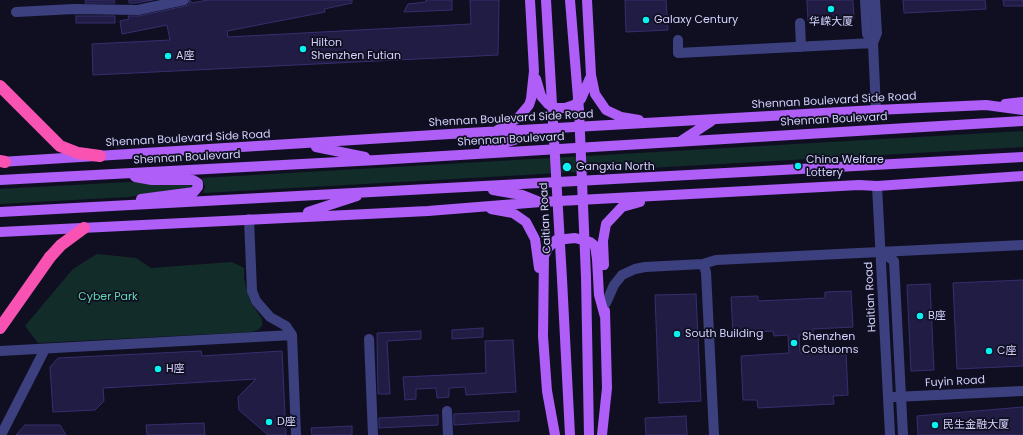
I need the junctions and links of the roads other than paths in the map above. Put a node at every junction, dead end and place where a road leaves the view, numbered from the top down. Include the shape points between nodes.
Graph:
1 (184, 0) edge
2 (530, 0) edge
3 (546, 0) edge
4 (570, 0) edge
5 (587, 0) edge
6 (865, 0) edge
7 (875, 0) edge
8 (74, 5) edge
9 (16, 12) dead end
10 (800, 23) dead end
11 (678, 40) dead end
12 (873, 43) junction
13 (802, 47) junction
14 (534, 71) junction
15 (591, 75) junction
16 (1, 87) edge
17 (1023, 102) edge
18 (986, 105) junction
19 (876, 110) junction
20 (1023, 110) edge
21 (712, 120) junction
22 (1023, 121) edge
23 (659, 123) junction
24 (547, 130) junction
25 (494, 132) junction
26 (679, 142) junction
27 (289, 145) junction
28 (464, 154) junction
29 (100, 156) junction
30 (1023, 156) edge
31 (376, 160) junction
32 (2, 162) edge
33 (118, 174) junction
34 (1023, 176) edge
35 (0, 180) edge
36 (477, 186) junction
37 (877, 186) junction
38 (369, 192) junction
39 (658, 197) junction
40 (541, 202) junction
41 (120, 205) junction
42 (467, 207) junction
43 (0, 212) edge
44 (297, 216) junction
45 (248, 219) junction
46 (84, 228) junction
47 (0, 232) edge
48 (1023, 245) edge
49 (881, 252) junction
50 (703, 264) junction
51 (544, 303) junction
52 (606, 303) junction
53 (605, 318) junction
54 (0, 328) edge
55 (292, 335) junction
56 (370, 339) dead end
57 (45, 349) junction
58 (0, 351) edge
59 (1023, 391) edge
60 (888, 397) junction
61 (901, 397) junction
62 (447, 411) dead end
63 (1, 435) edge
64 (296, 435) edge
65 (373, 435) edge
66 (448, 435) edge
67 (555, 435) edge
68 (570, 435) edge
69 (589, 435) edge
70 (602, 435) edge
71 (714, 435) edge
72 (890, 435) edge
73 (902, 435) edge

1 - 8 street via 138,10
2 - 14 main road
3 - 68 main road, Caitian Road, bridge
4 - 69 main road, bridge via 580,124
5 - 15 main road
6 - 12 street via 867,34
7 - 12 street via 877,33
8 - 9 street
10 - 13 street
11 - 13 street via 678,53
12 - 13 street
12 - 19 street
14 - 15 main road via 541,96 556,108 574,105 581,99
14 - 25 main road via 529,105 518,118
15 - 23 main road via 595,94 606,110 621,117
16 - 29 highway via 60,146 78,153
17 - 18 main road
18 - 19 main road, Shennan Boulevard Side Road
18 - 20 main road, Shennan Boulevard Side Road
19 - 21 main road, Shennan Boulevard Side Road
21 - 23 main road, Shennan Boulevard Side Road
21 - 26 main road
22 - 26 main road, Shennan Boulevard
23 - 24 main road, Shennan Boulevard Side Road
24 - 25 main road, Shennan Boulevard Side Road
24 - 28 main road
25 - 27 main road, Shennan Boulevard Side Road
26 - 28 main road, Shennan Boulevard
27 - 29 main road, Shennan Boulevard Side Road
27 - 31 main road via 337,150
28 - 31 main road, Shennan Boulevard
29 - 32 main road, Shennan Boulevard Side Road
30 - 36 main road
31 - 33 main road, Shennan Boulevard
33 - 35 main road, Shennan Boulevard
33 - 41 main road via 152,180 193,180 198,183 194,192 152,197
34 - 37 main road
36 - 38 main road
36 - 40 main road via 522,195
37 - 39 main road
37 - 49 street
38 - 41 main road
38 - 44 main road
39 - 40 main road
39 - 52 main road via 622,207 606,224 603,241
40 - 42 main road
41 - 43 main road
42 - 44 main road
42 - 51 main road via 513,213 526,222 535,239
44 - 45 main road
45 - 46 main road
45 - 55 street via 252,291 256,301 270,317 286,326
46 - 47 main road
46 - 54 highway, bridge via 50,257
48 - 49 street
49 - 50 street via 716,260
49 - 60 street, Haitian Road
49 - 61 street, Haitian Road via 894,261
50 - 52 street via 660,265 627,272 614,285
50 - 71 street via 706,272
51 - 53 main road via 544,256 548,248 556,240 583,239 595,246 599,295
51 - 67 main road via 544,358
52 - 53 main road
53 - 70 main road via 608,358
55 - 57 street
55 - 64 street
56 - 65 street
57 - 58 street
57 - 63 street
59 - 61 street, Fuyin Road
60 - 61 street, Fuyin Road
60 - 72 street, Haitian Road
61 - 73 street, Haitian Road
62 - 66 street

